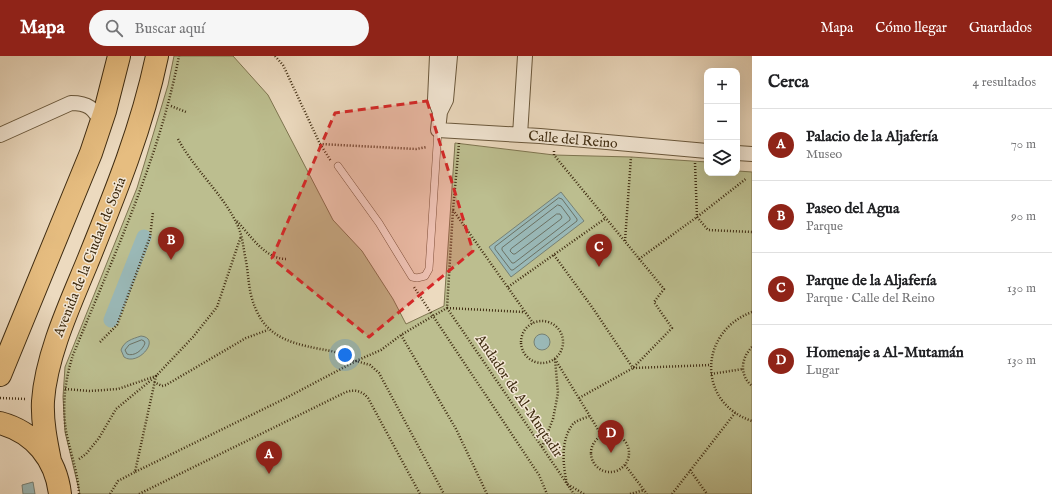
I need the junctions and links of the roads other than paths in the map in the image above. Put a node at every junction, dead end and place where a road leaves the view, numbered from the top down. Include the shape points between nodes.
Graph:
1 (120, 56) edge
2 (157, 56) edge
3 (437, 56) edge
4 (450, 56) edge
5 (525, 56) edge
6 (440, 112) junction
7 (101, 123) junction
8 (438, 130) junction
9 (0, 135) edge
10 (520, 135) junction
11 (704, 151) edge
12 (740, 153) edge
13 (752, 154) edge
14 (338, 166) dead end
15 (0, 375) edge
16 (0, 423) edge
17 (50, 461) junction
18 (60, 494) edge

1 - 7 main road
2 - 17 main road, Avenida de la Ciudad de Soria via 145,108 126,168 50,360 43,406
3 - 6 street via 435,100
4 - 6 street via 446,100
5 - 10 street
6 - 8 street
7 - 9 street via 91,108 70,103
7 - 15 main road
8 - 10 street, Calle del Reino
8 - 14 lane via 428,269 425,276 412,277 379,223
10 - 11 street, Calle del Reino
12 - 13 street
16 - 17 main road via 27,435 45,452
17 - 18 main road

